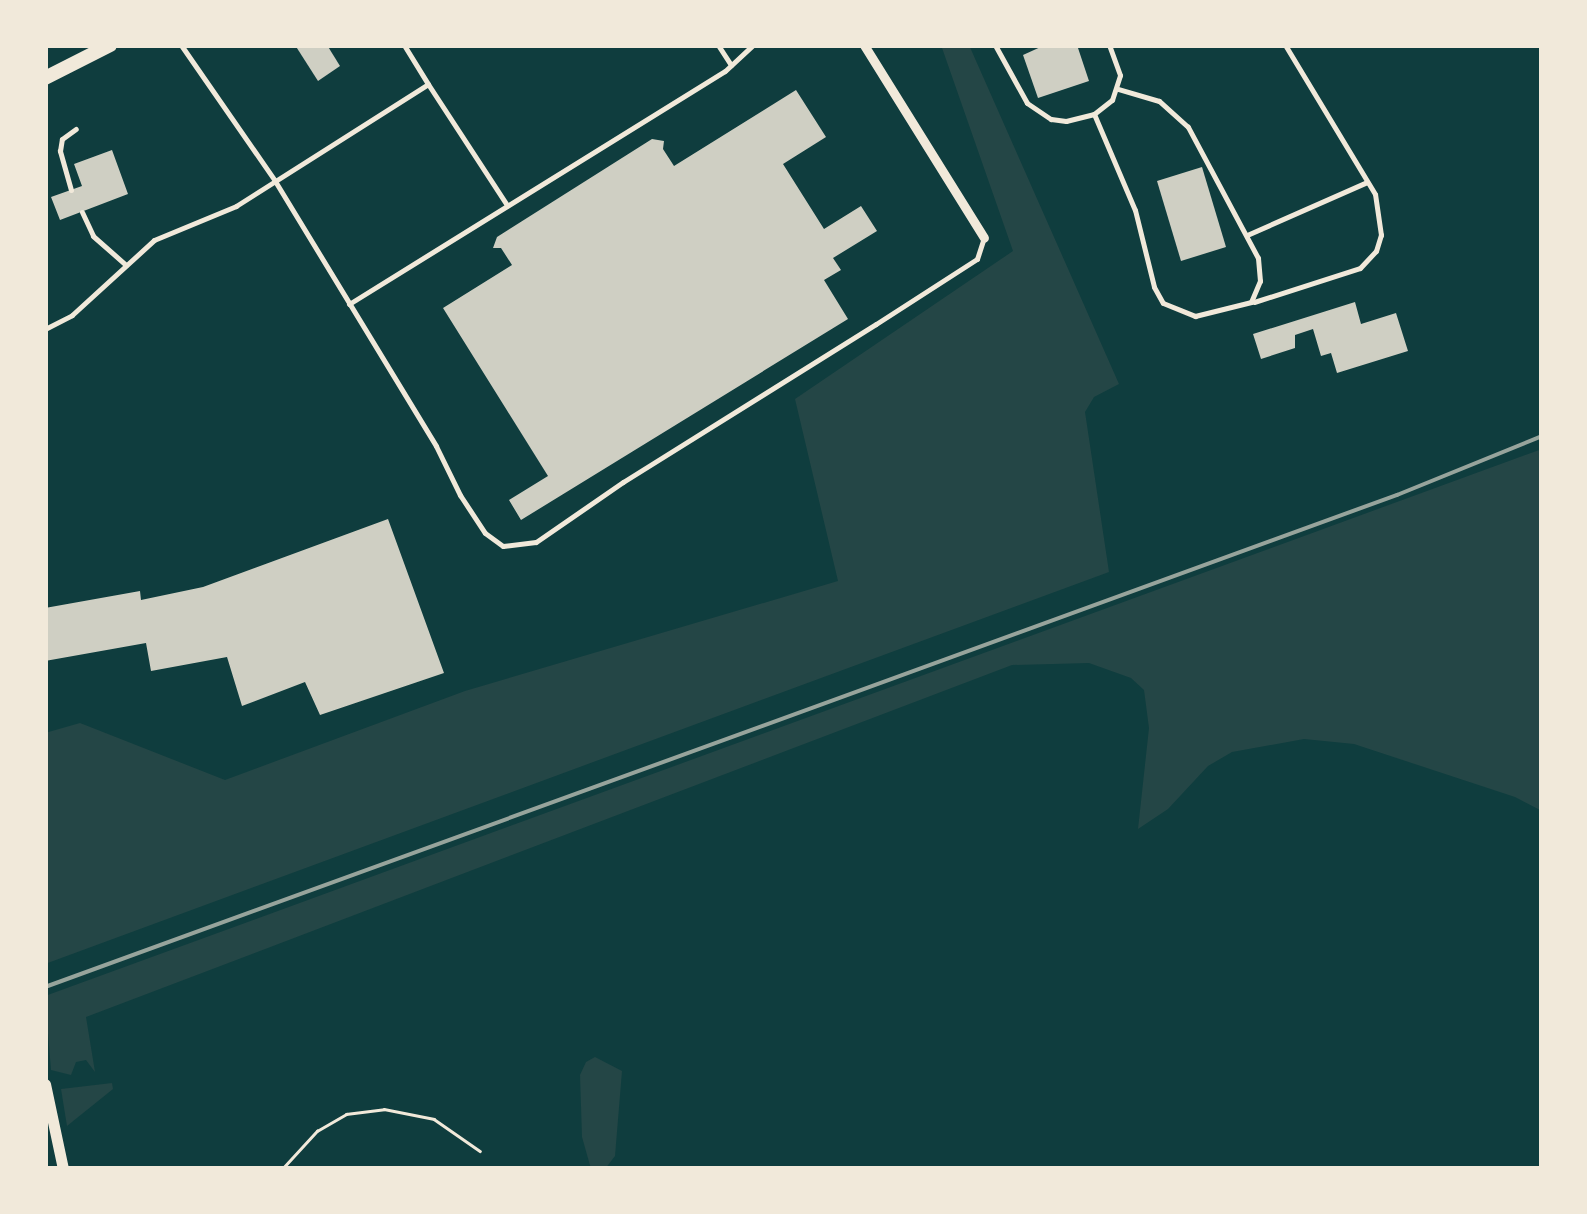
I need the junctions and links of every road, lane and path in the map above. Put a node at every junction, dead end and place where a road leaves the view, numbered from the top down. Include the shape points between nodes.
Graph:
1 (110, 45) edge
2 (180, 45) edge
3 (404, 45) edge
4 (718, 45) edge
5 (753, 45) edge
6 (864, 45) edge
7 (995, 45) edge
8 (1109, 45) edge
9 (1285, 45) edge
10 (732, 65) junction
11 (45, 78) edge
12 (428, 84) junction
13 (1118, 89) junction
14 (1094, 114) junction
15 (76, 129) dead end
16 (276, 181) junction
17 (1367, 182) junction
18 (71, 190) dead end
19 (507, 205) junction
20 (82, 212) dead end
21 (1247, 236) junction
22 (984, 238) joint
23 (126, 265) junction
24 (1251, 302) junction
25 (349, 304) junction
26 (45, 329) edge
27 (45, 1084) edge
28 (480, 1150) dead end
29 (63, 1169) edge
30 (282, 1169) edge

1 - 11 main road
2 - 16 lane
3 - 12 lane
4 - 10 lane
5 - 10 lane
6 - 22 street
7 - 14 lane via 1018,91 1039,113 1066,120
8 - 13 lane via 1118,63
9 - 17 lane
10 - 19 lane
12 - 16 lane
12 - 19 lane
13 - 14 lane
13 - 21 lane via 1159,101 1183,120
14 - 24 lane via 1135,210 1163,303 1195,316
15 - 18 lane via 62,138 60,151
16 - 23 lane via 236,206 170,230
16 - 25 lane
17 - 21 lane
17 - 24 lane via 1382,220 1369,260
19 - 25 lane
20 - 23 lane via 94,236
21 - 24 lane via 1260,270
22 - 25 lane via 977,259 536,542 515,548 485,534
23 - 26 lane via 72,315
27 - 29 street
28 - 30 path via 434,1118 384,1109 346,1114 317,1130

